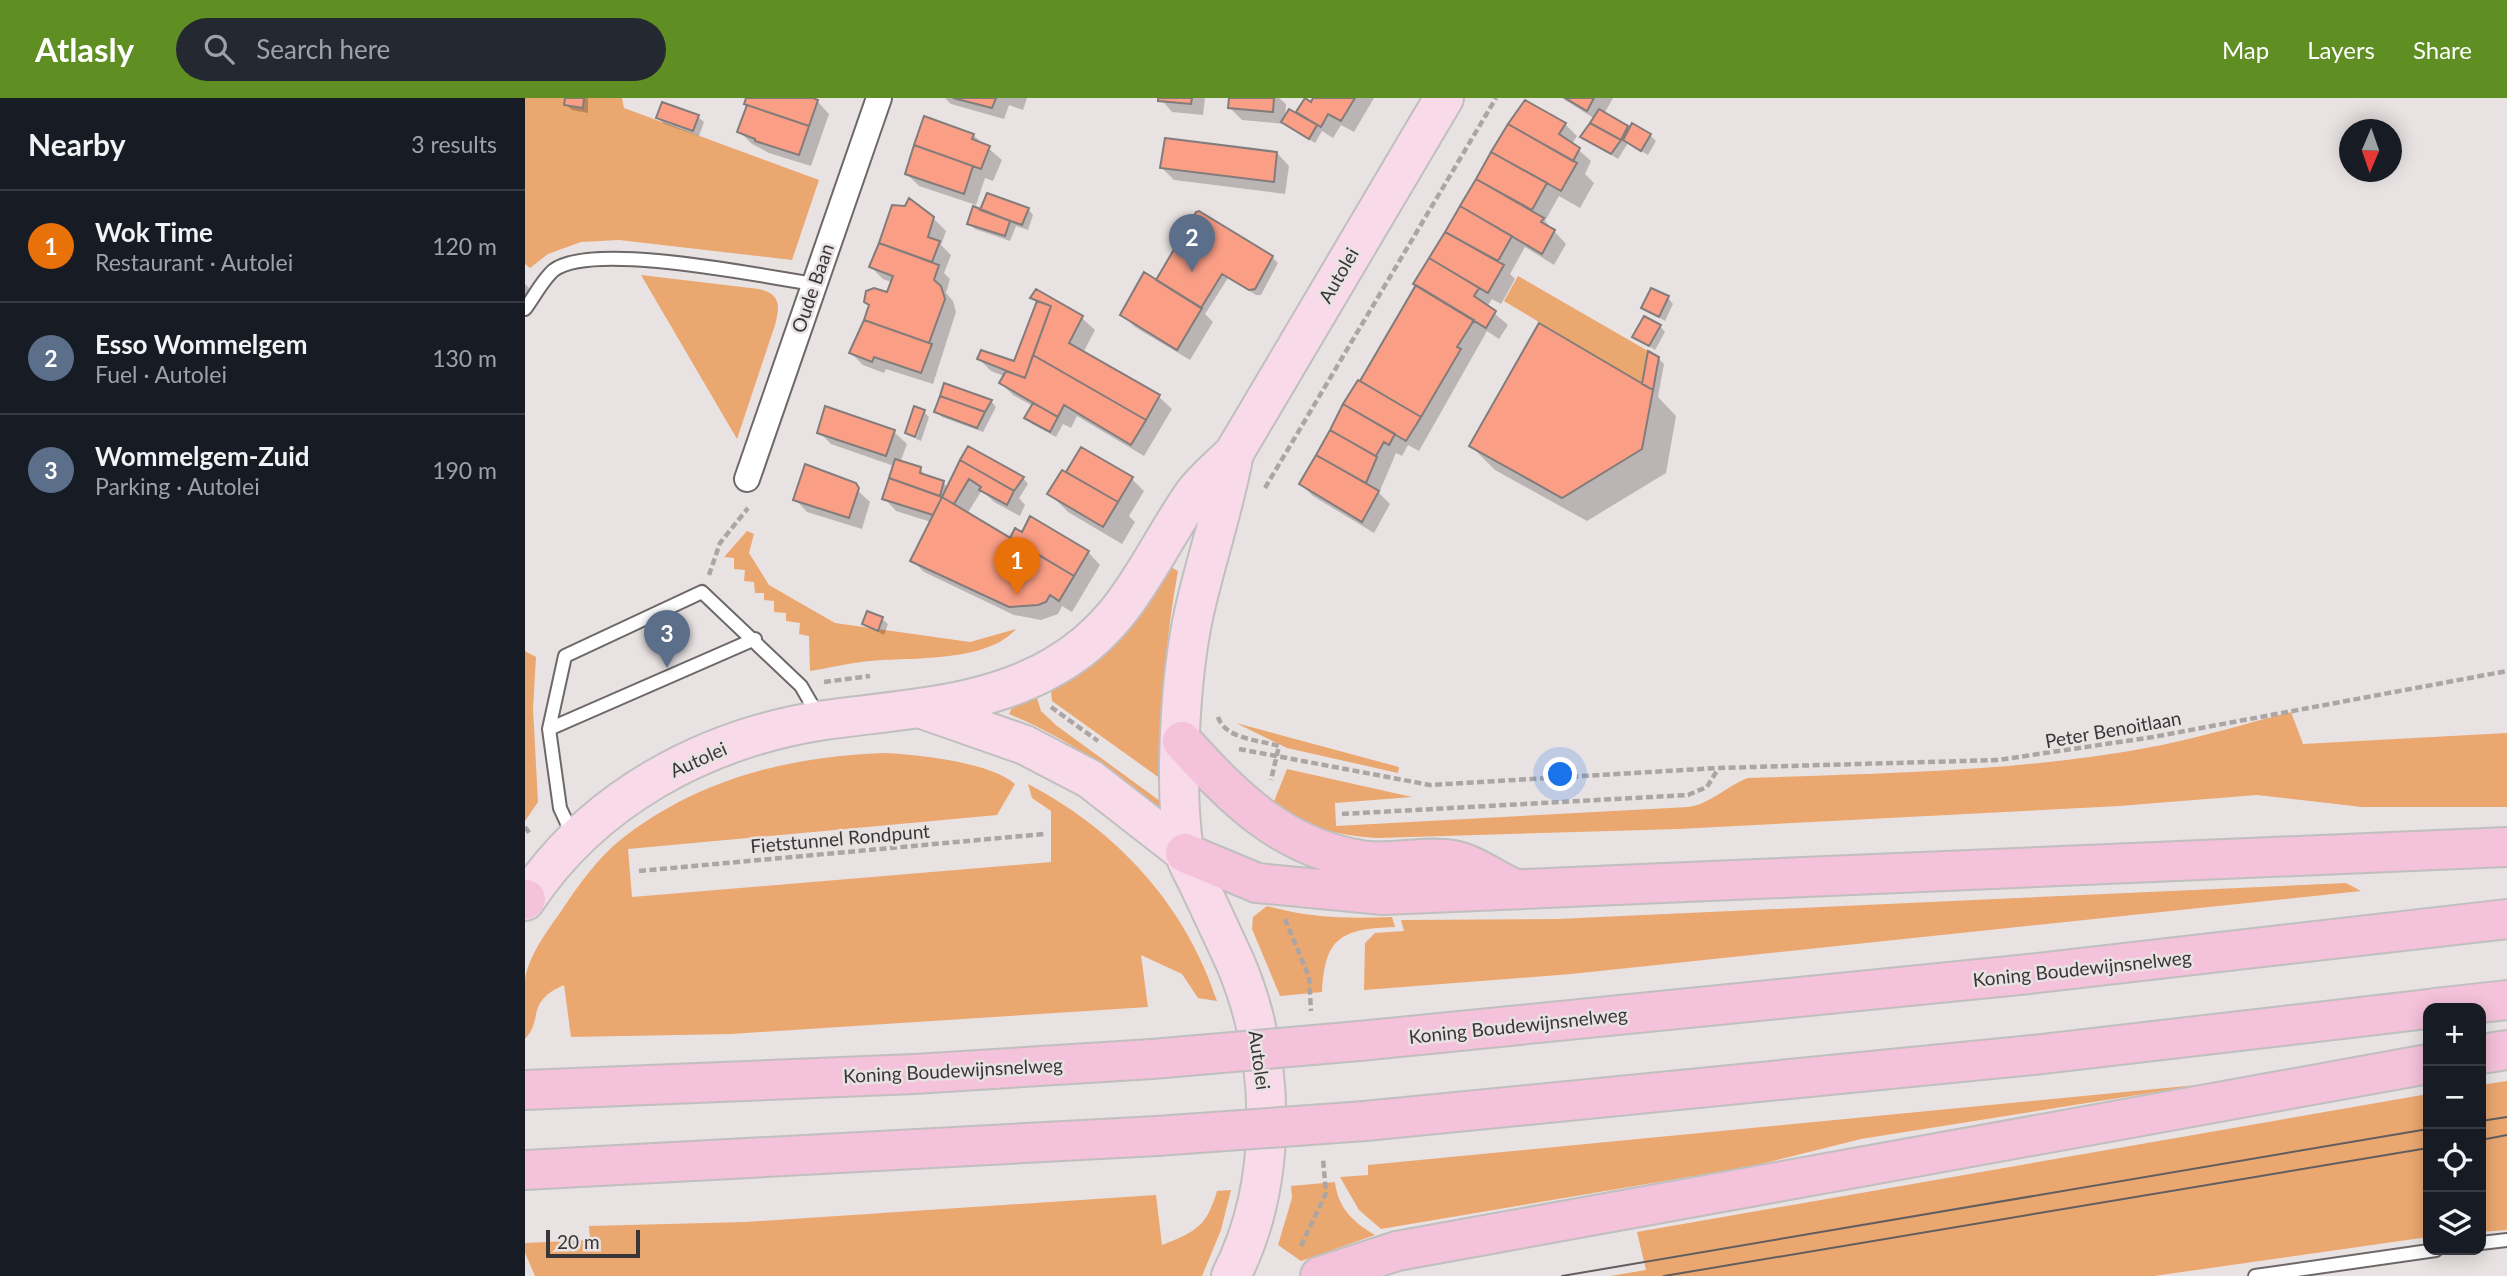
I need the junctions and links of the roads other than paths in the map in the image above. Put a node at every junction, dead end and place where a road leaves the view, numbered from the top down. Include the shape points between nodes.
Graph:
1 (879, 98) edge
2 (1444, 98) edge
3 (813, 284) junction
4 (525, 309) edge
5 (1234, 453) junction
6 (747, 479) road end
7 (755, 639) junction
8 (918, 708) junction
9 (821, 721) junction
10 (549, 729) junction
11 (1182, 741) junction
12 (574, 839) junction
13 (2507, 847) edge
14 (1185, 853) junction
15 (1516, 890) junction
16 (525, 900) edge
17 (2507, 919) edge
18 (2507, 1000) edge
19 (2480, 1003) edge
20 (2423, 1010) edge
21 (2507, 1050) edge
22 (2486, 1053) edge
23 (2423, 1064) edge
24 (525, 1090) edge
25 (525, 1170) edge
26 (2507, 1240) edge
27 (2486, 1242) edge
28 (2423, 1252) edge
29 (1231, 1276) edge
30 (1320, 1276) edge
31 (2255, 1276) edge

1 - 3 street, Oude Baan
2 - 5 main road, Autolei
3 - 4 lane via 597,257 572,261 553,271
3 - 6 street, Oude Baan
5 - 8 main road, Autolei via 1194,493 1116,618 1057,665 1034,677 979,697
5 - 11 main road, Autolei via 1194,612 1184,669
7 - 9 lane via 801,686
7 - 10 lane
7 - 10 lane via 702,592 565,656
8 - 9 main road, Autolei
8 - 14 main road, Autolei via 1025,745 1090,779
9 - 12 main road, Autolei via 715,749 603,812
10 - 12 lane via 560,808
11 - 14 main road, Autolei
11 - 15 highway via 1252,812 1313,847 1363,860 1454,860
12 - 16 main road, Autolei
13 - 15 highway
14 - 15 highway via 1257,883 1294,889 1383,895
14 - 29 main road, Autolei via 1236,964 1262,1059 1267,1107 1264,1154 1249,1234
17 - 24 highway, Koning Boudewijnsnelweg, bridge via 2029,974 1152,1059
18 - 19 highway
20 - 25 highway, bridge via 2033,1055 1365,1121
21 - 22 highway
23 - 30 highway via 1411,1248
26 - 27 lane
28 - 31 lane

